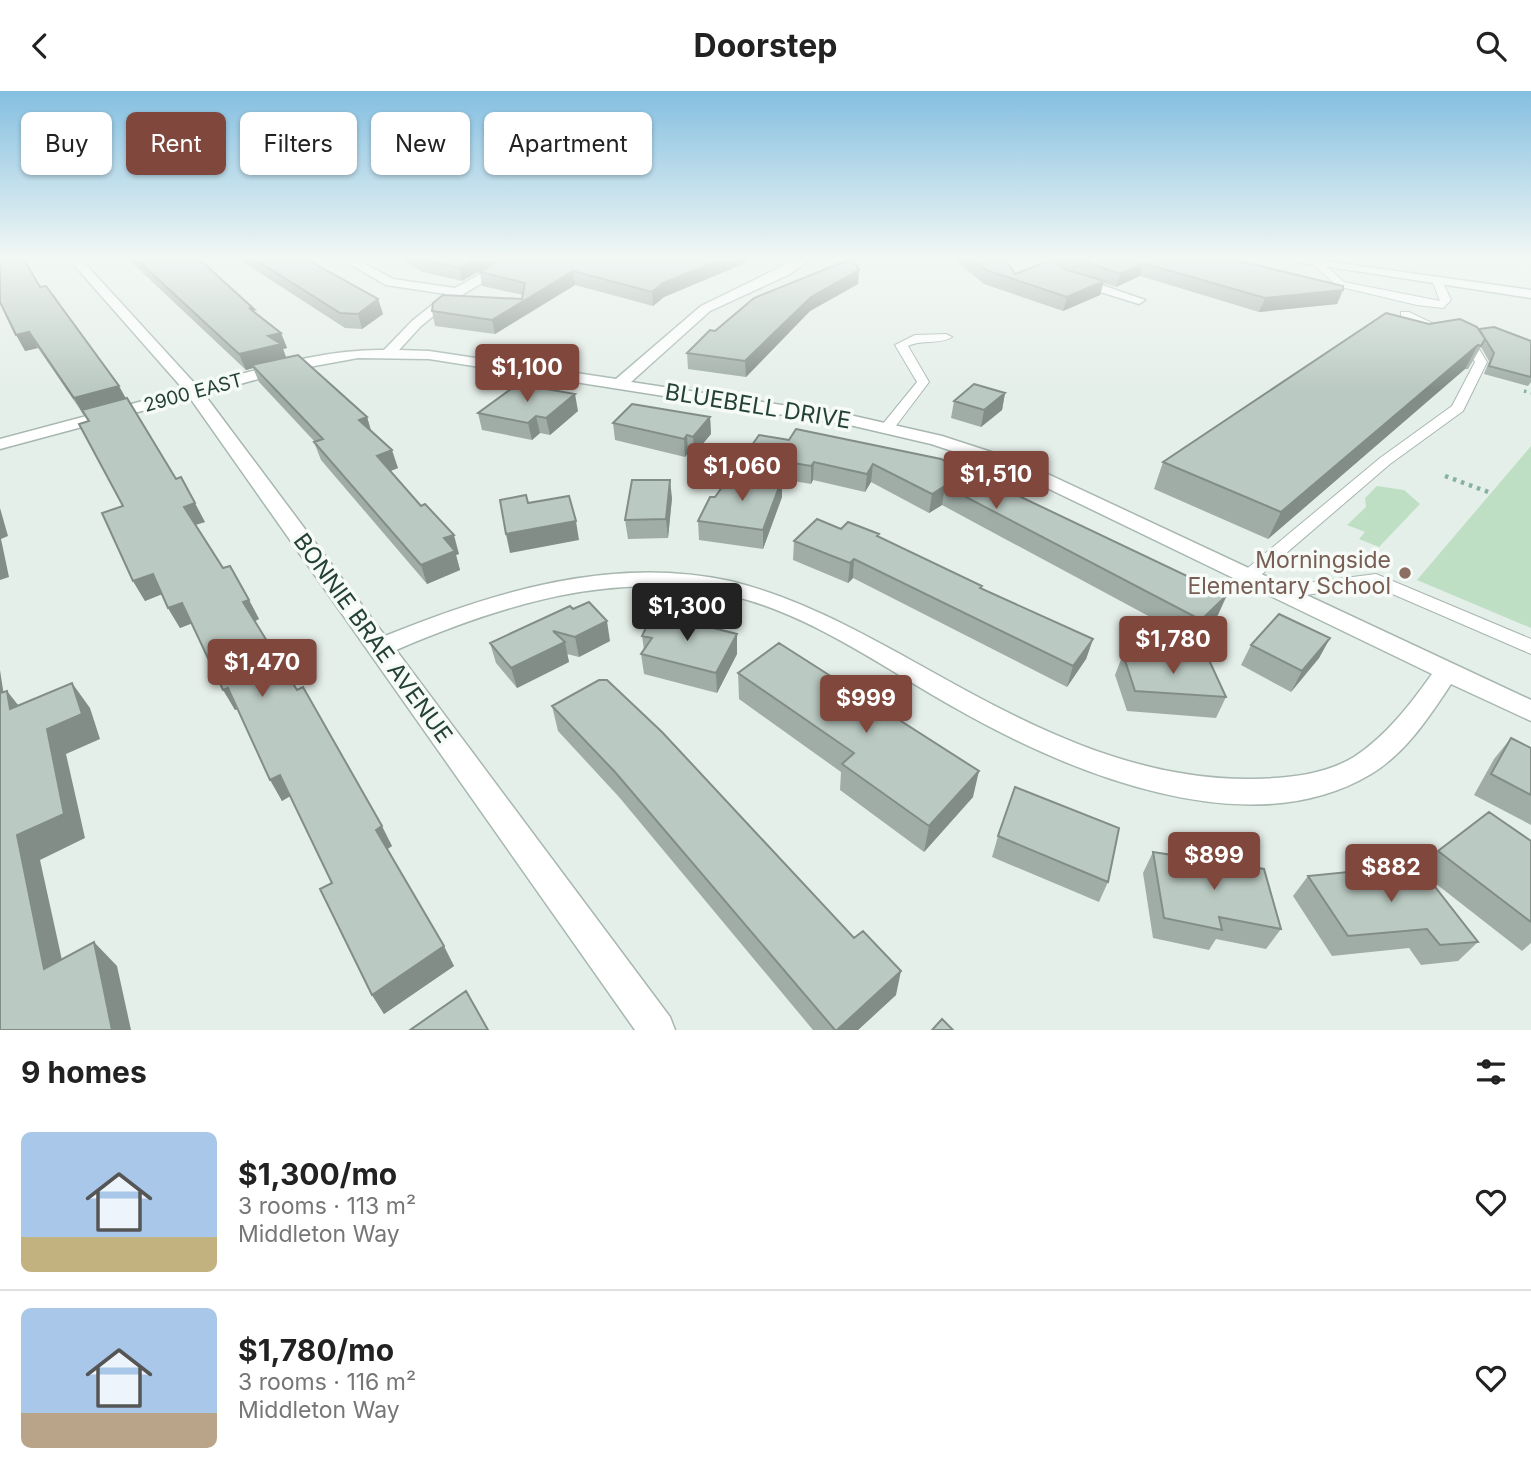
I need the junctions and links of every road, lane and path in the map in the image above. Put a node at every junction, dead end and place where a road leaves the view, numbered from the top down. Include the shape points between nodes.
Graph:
1 (114, 302) edge
2 (444, 302) edge
3 (718, 302) edge
4 (1416, 302) edge
5 (1445, 302) edge
6 (1405, 314) dead end
7 (946, 337) dead end
8 (389, 352) junction
9 (620, 384) junction
10 (1524, 391) dead end
11 (195, 392) junction
12 (1531, 393) edge
13 (887, 428) junction
14 (0, 444) edge
15 (1445, 476) dead end
16 (1491, 493) dead end
17 (1249, 576) junction
18 (1282, 592) junction
19 (380, 647) junction
20 (1531, 647) edge
21 (1447, 671) junction
22 (1531, 711) edge
23 (657, 1030) edge

1 - 11 street, BONNIE BRAE AVENUE
2 - 8 street
3 - 9 street
4 - 5 lane
6 - 17 lane via 1472,347 1481,362 1458,408 1385,461
7 - 13 lane via 915,338 901,345 923,382
8 - 9 street, BLUEBELL DRIVE
8 - 11 street, 2900 EAST via 286,367
9 - 13 street, BLUEBELL DRIVE
10 - 12 path
11 - 14 street, 2900 EAST
11 - 19 street, BONNIE BRAE AVENUE
13 - 17 street, BLUEBELL DRIVE via 1016,466
15 - 16 path
17 - 18 street, BLUEBELL DRIVE
18 - 20 lane via 1377,579
18 - 21 street, BLUEBELL DRIVE
19 - 21 street via 477,607 538,590 637,579 703,584 757,597 818,621 1016,730 1091,764 1170,785 1259,792 1294,789 1363,767 1403,735
19 - 23 street, BONNIE BRAE AVENUE
21 - 22 street, BLUEBELL DRIVE

